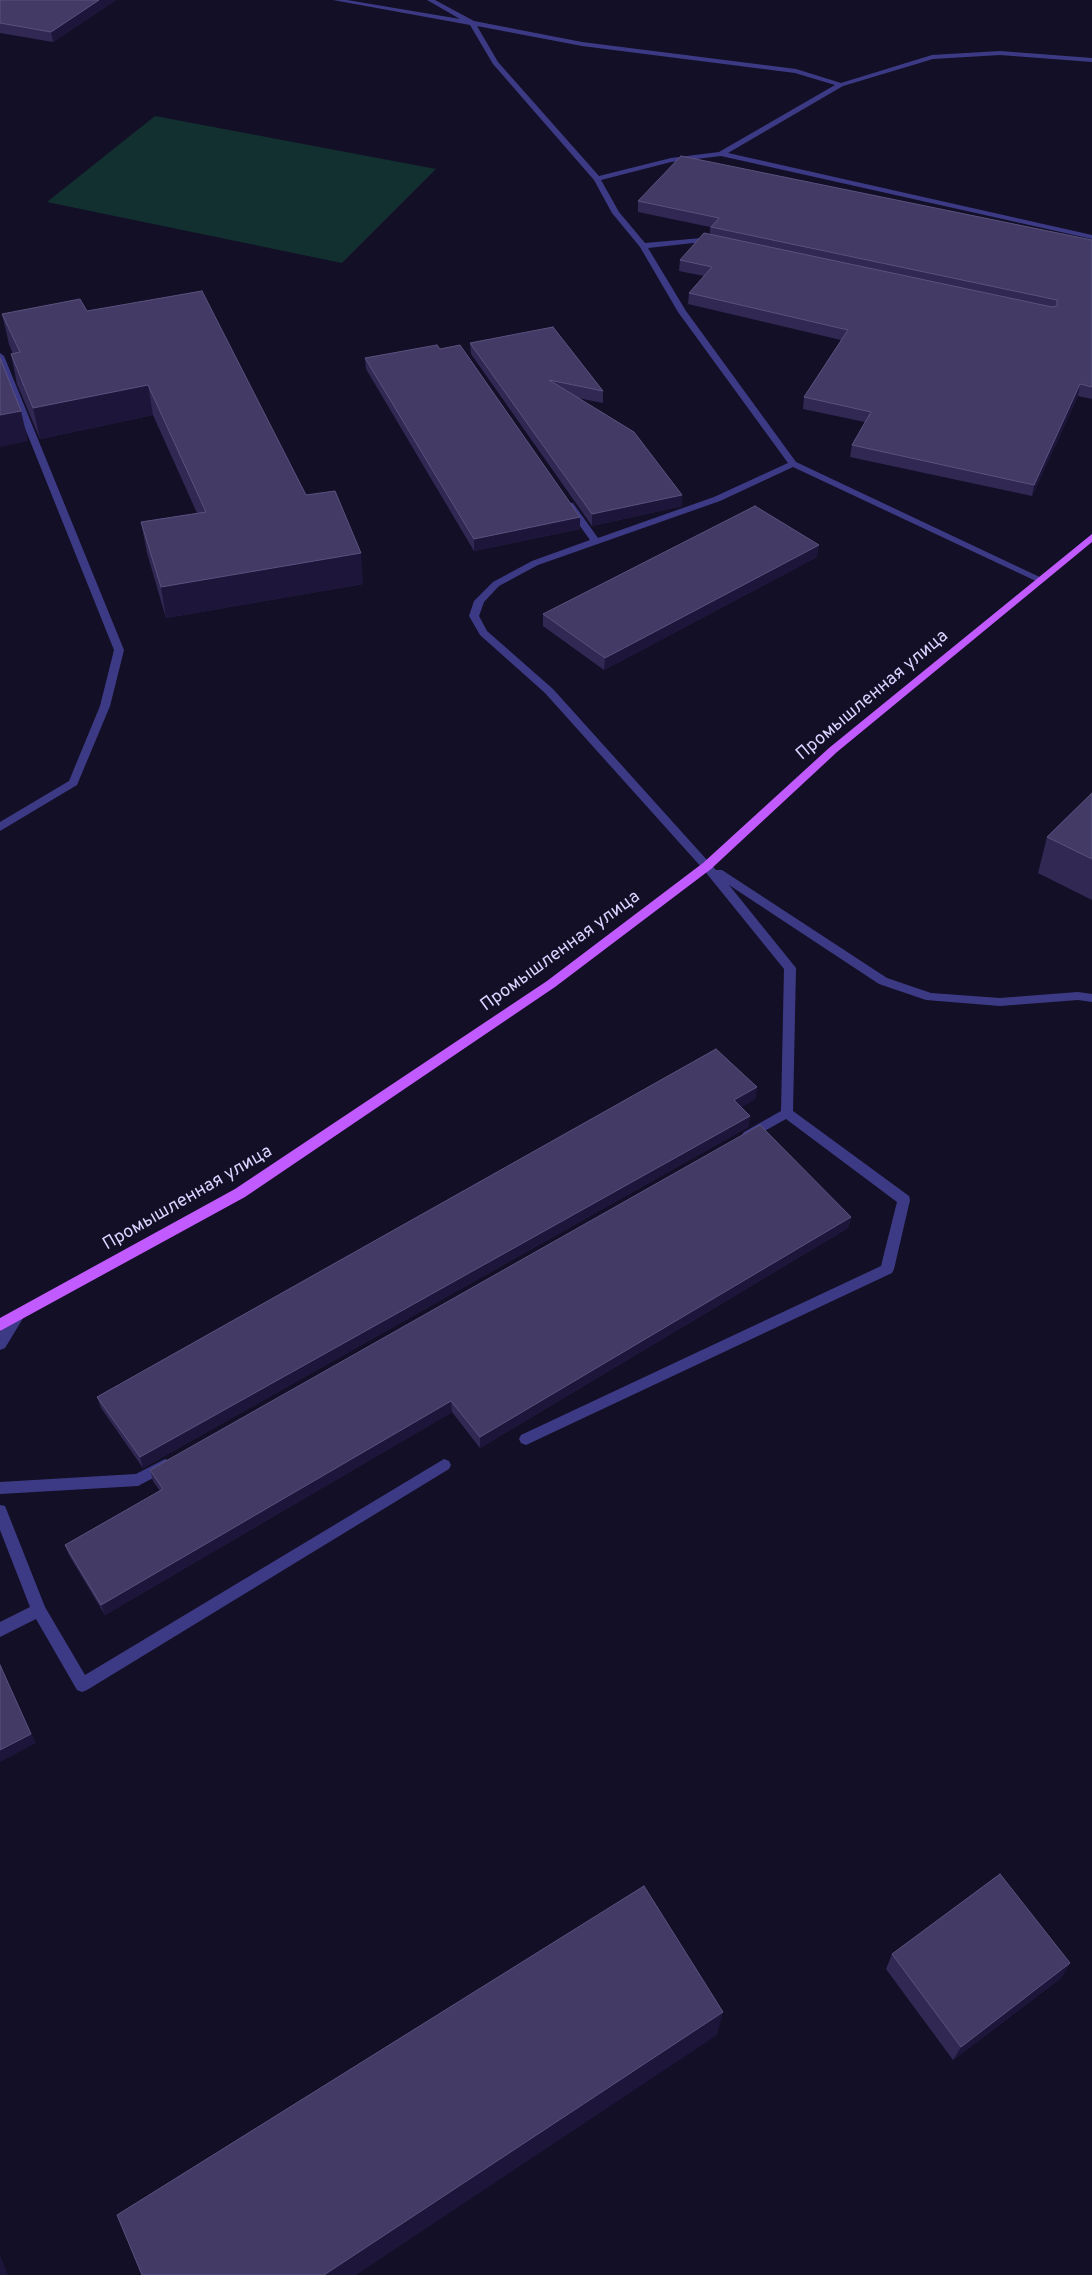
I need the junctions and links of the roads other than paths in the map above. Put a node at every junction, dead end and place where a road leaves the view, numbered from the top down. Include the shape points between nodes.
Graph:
1 (336, 0) edge
2 (430, 0) edge
3 (472, 23) junction
4 (1092, 60) edge
5 (841, 85) junction
6 (720, 154) junction
7 (597, 179) junction
8 (1092, 237) edge
9 (722, 244) edge
10 (643, 246) junction
11 (0, 356) edge
12 (793, 464) junction
13 (562, 494) edge
14 (1092, 537) edge
15 (596, 542) junction
16 (1041, 580) junction
17 (0, 827) edge
18 (707, 866) junction
19 (1092, 998) edge
20 (787, 1113) junction
21 (735, 1142) edge
22 (18, 1315) junction
23 (0, 1325) edge
24 (0, 1344) edge
25 (526, 1439) dead end
26 (172, 1460) edge
27 (444, 1465) dead end
28 (0, 1488) edge
29 (0, 1511) edge
30 (38, 1610) junction
31 (0, 1630) edge

1 - 3 lane
2 - 3 lane
3 - 5 lane via 582,44 796,71
3 - 7 lane via 495,63
4 - 5 lane via 1000,53 932,57
5 - 6 lane
6 - 7 lane via 671,160
6 - 8 lane
7 - 10 lane via 616,213
9 - 10 lane via 702,240
10 - 12 lane via 682,312
11 - 17 lane via 119,650 105,706 73,783
12 - 15 lane via 718,499
12 - 16 lane
13 - 15 lane
14 - 16 main road, Промышленная улица
15 - 18 lane via 535,563 496,584 479,601 474,616 483,633 549,691
16 - 18 main road, Промышленная улица via 833,750
18 - 19 lane via 883,981 930,997 1000,1002 1078,996
18 - 20 lane via 790,968
18 - 22 main road, Промышленная улица via 551,984 240,1193
20 - 21 lane
20 - 25 lane via 904,1200 887,1269
22 - 23 main road, Промышленная улица
22 - 24 lane
26 - 28 lane via 138,1480
27 - 30 lane via 82,1685
29 - 30 lane
30 - 31 lane

